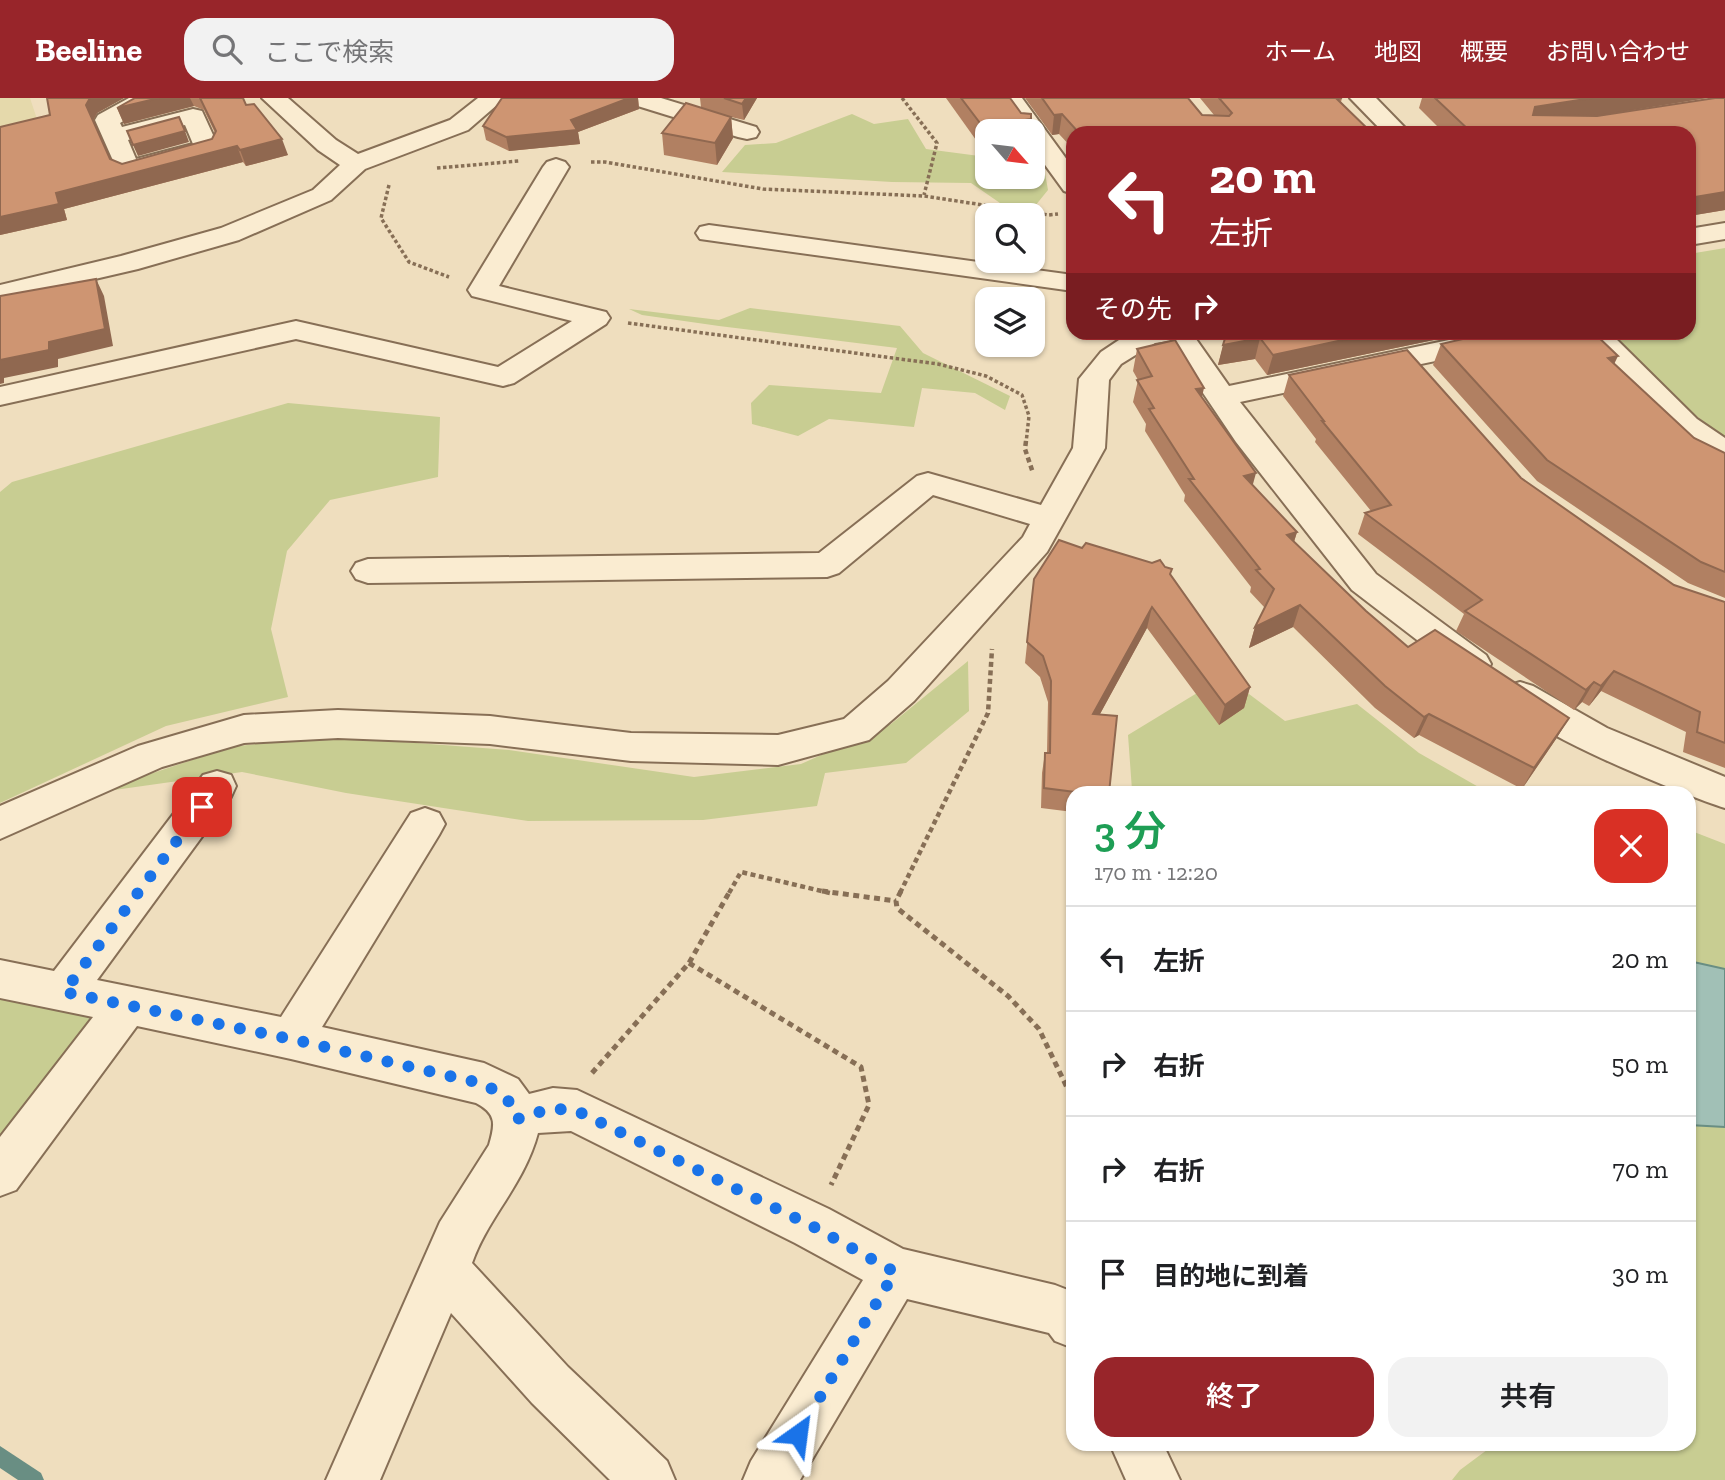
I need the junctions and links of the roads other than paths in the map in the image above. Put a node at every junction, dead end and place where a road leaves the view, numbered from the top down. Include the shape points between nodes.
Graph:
1 (146, 98) edge
2 (274, 98) edge
3 (492, 98) edge
4 (636, 98) edge
5 (1010, 98) edge
6 (1362, 98) edge
7 (1391, 126) edge
8 (747, 132) dead end
9 (115, 136) dead end
10 (356, 164) junction
11 (569, 164) road end
12 (1066, 177) edge
13 (1725, 231) edge
14 (709, 233) dead end
15 (1696, 236) edge
16 (1066, 283) edge
17 (0, 293) edge
18 (1140, 340) edge
19 (1182, 340) edge
20 (1491, 340) edge
21 (1600, 340) edge
22 (1407, 357) junction
23 (1434, 387) edge
24 (0, 396) edge
25 (1222, 397) junction
26 (1725, 452) edge
27 (1049, 519) junction
28 (368, 571) dead end
29 (217, 786) dead end
30 (1725, 793) edge
31 (0, 823) edge
32 (425, 824) dead end
33 (0, 979) edge
34 (64, 992) junction
35 (127, 1006) junction
36 (291, 1039) junction
37 (517, 1119) junction
38 (0, 1174) edge
39 (445, 1270) junction
40 (895, 1272) junction
41 (1066, 1316) edge
42 (1139, 1451) edge
43 (354, 1480) edge
44 (648, 1480) edge
45 (770, 1480) edge
46 (1153, 1480) edge

1 - 9 street via 107,120
2 - 10 street
3 - 10 street via 459,125
4 - 8 street
5 - 12 street
6 - 7 street
10 - 17 street via 322,195 230,234
11 - 24 street via 482,290 596,318 503,377 296,330
13 - 15 street
14 - 16 street
18 - 27 street via 1111,359 1094,379 1089,448
19 - 25 street
20 - 22 street
21 - 26 street via 1686,426
22 - 23 street
22 - 25 street
25 - 30 street via 1364,582 1452,650 1560,722
27 - 28 street via 928,483 827,565
27 - 31 street via 1035,544 901,691 856,730 778,750 631,747 490,730 366,725 244,729 151,756
29 - 34 street
32 - 36 street
33 - 34 street
34 - 35 street
35 - 36 street
35 - 38 street
36 - 37 street via 484,1084 507,1098
37 - 39 street via 506,1161 458,1235
37 - 40 street via 546,1109 577,1111 812,1226
39 - 43 street
39 - 44 street via 550,1385
40 - 41 street
40 - 45 street
42 - 46 street

